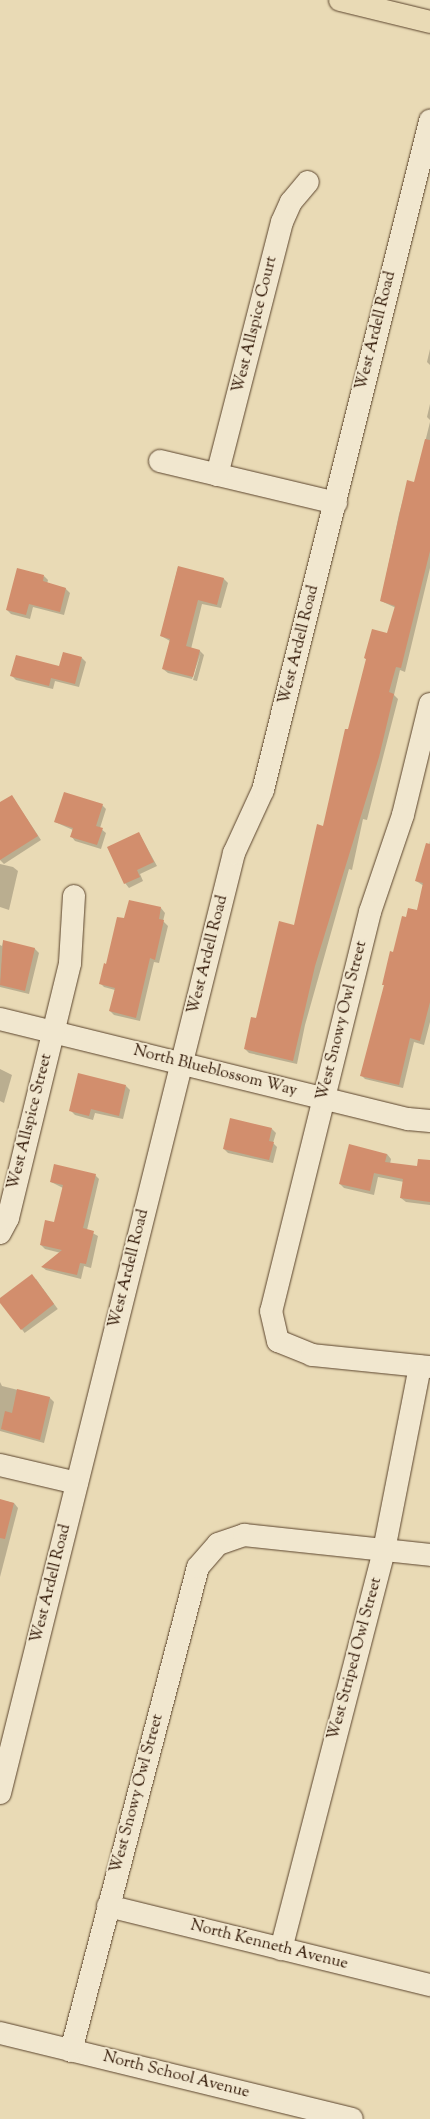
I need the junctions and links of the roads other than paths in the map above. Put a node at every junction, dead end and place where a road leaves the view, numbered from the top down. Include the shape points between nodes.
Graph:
1 (340, 0) edge
2 (430, 22) edge
3 (430, 121) edge
4 (308, 182) dead end
5 (160, 461) dead end
6 (218, 475) junction
7 (336, 503) junction
8 (430, 704) edge
9 (74, 896) dead end
10 (0, 1018) edge
11 (53, 1032) junction
12 (181, 1064) junction
13 (324, 1098) junction
14 (430, 1121) edge
15 (0, 1233) edge
16 (425, 1366) edge
17 (0, 1465) edge
18 (77, 1483) junction
19 (384, 1550) junction
20 (430, 1555) edge
21 (0, 1793) edge
22 (108, 1906) junction
23 (281, 1949) junction
24 (430, 1985) edge
25 (0, 2034) edge
26 (71, 2051) junction
27 (352, 2119) edge

1 - 2 main road
3 - 7 street, West Ardell Road
4 - 6 street, West Allspice Court via 291,202 282,222
5 - 6 street
6 - 7 street
7 - 12 street, West Ardell Road via 263,790 234,853
8 - 13 street, West Snowy Owl Street via 403,815 370,912
9 - 11 street via 70,963
10 - 11 street, North Blueblossom Way
11 - 12 street, North Blueblossom Way
11 - 15 street, West Allspice Street via 8,1218
12 - 13 street, North Blueblossom Way
12 - 18 street, West Ardell Road
13 - 14 street, North Blueblossom Way via 408,1119
13 - 16 street, West Snowy Owl Street via 271,1311 278,1341 312,1355
16 - 19 street, West Striped Owl Street
17 - 18 street
18 - 21 street, West Ardell Road
19 - 20 street
19 - 22 street, West Snowy Owl Street via 244,1535 218,1544 198,1567
19 - 23 street, West Striped Owl Street
22 - 23 street, North Kenneth Avenue
22 - 26 street, West Snowy Owl Street
23 - 24 street, North Kenneth Avenue
25 - 26 street, North School Avenue
26 - 27 street, North School Avenue

